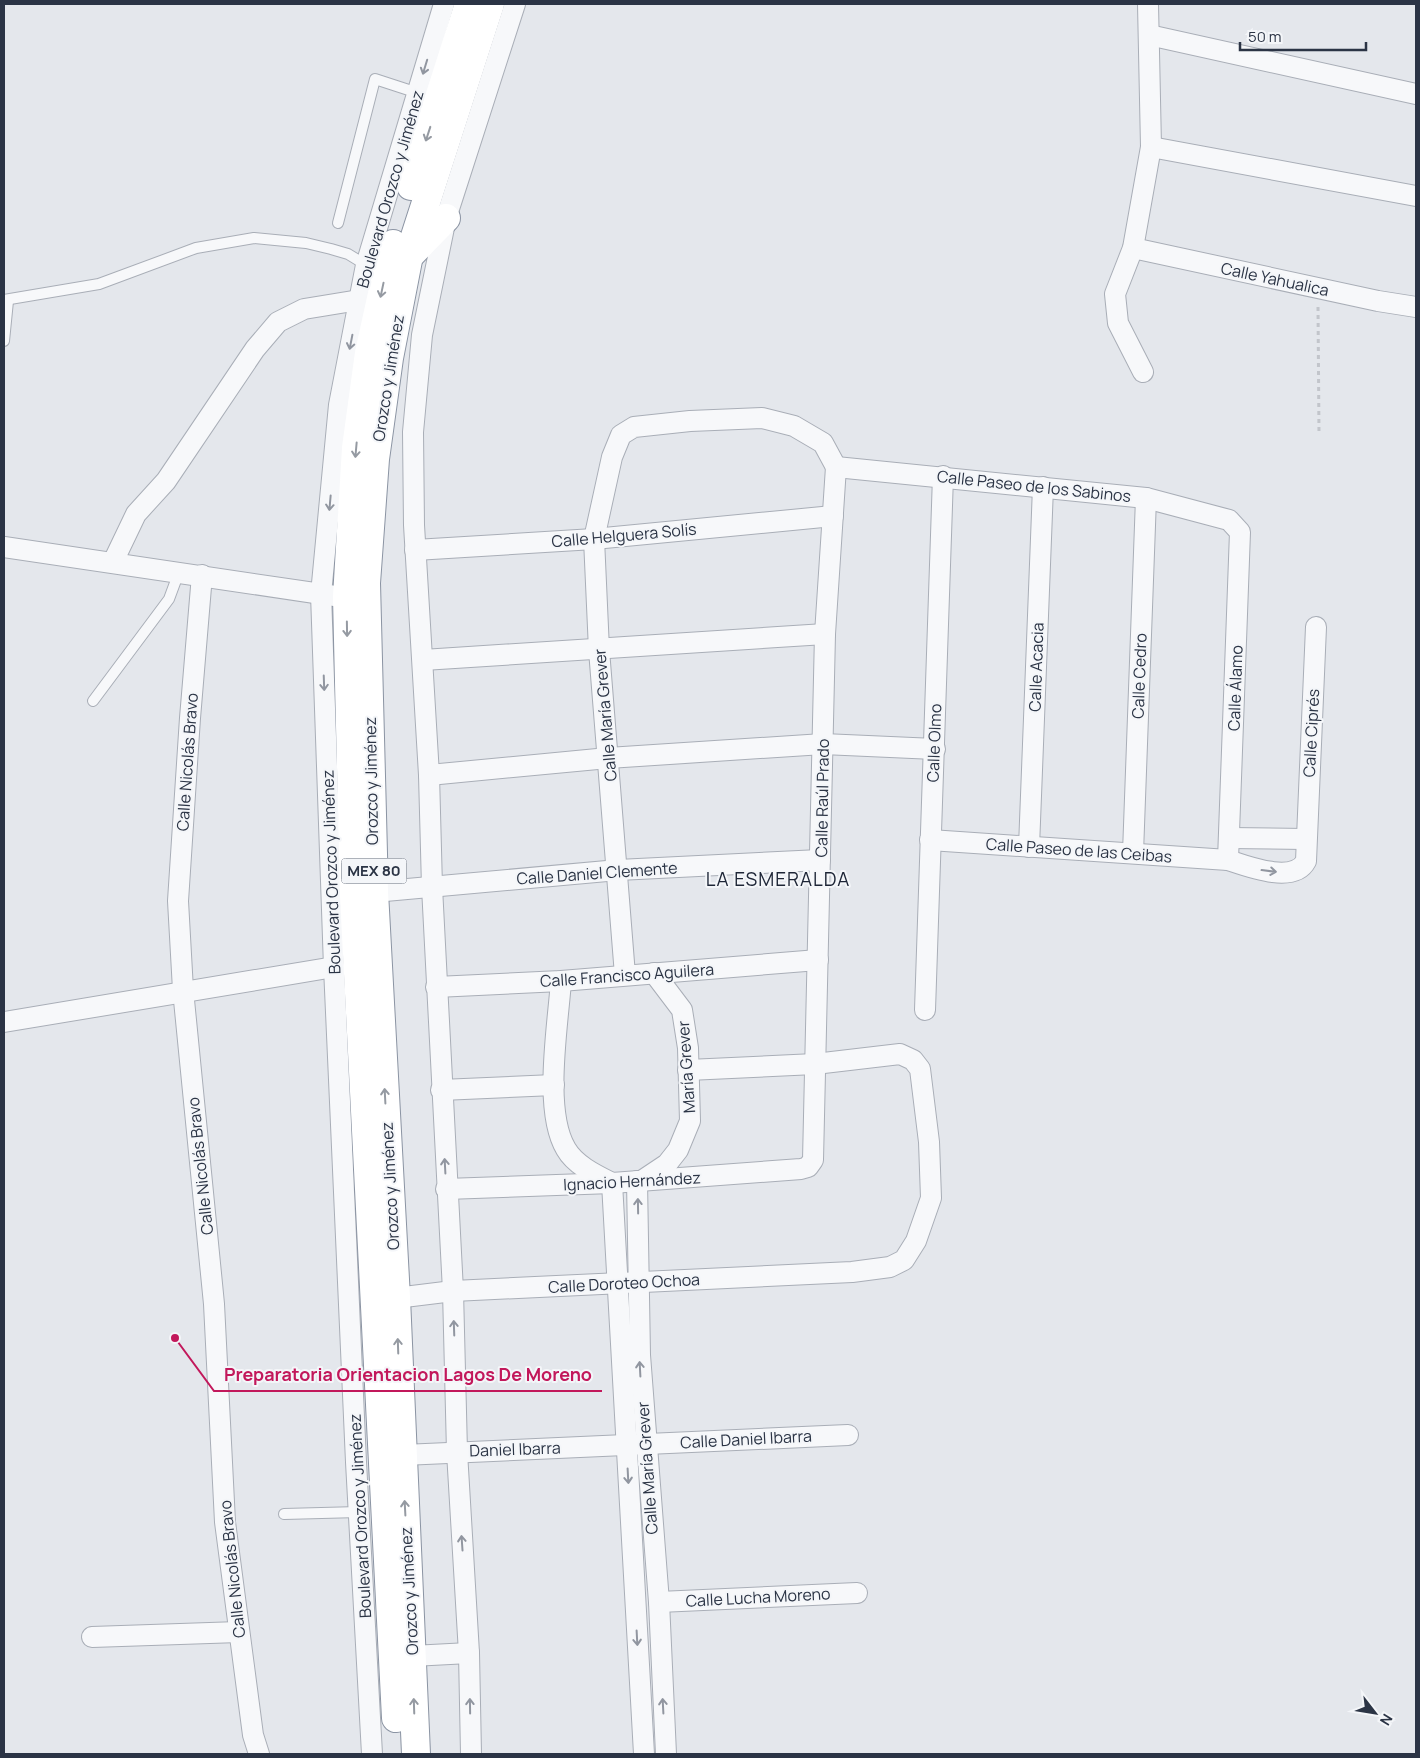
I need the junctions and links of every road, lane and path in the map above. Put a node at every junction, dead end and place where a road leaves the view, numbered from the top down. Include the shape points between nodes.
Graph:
1 (444, 4) edge
2 (469, 4) edge
3 (490, 4) edge
4 (515, 4) edge
5 (1148, 4) edge
6 (1149, 35) junction
7 (444, 43) junction
8 (1416, 94) edge
9 (428, 96) junction
10 (1151, 147) junction
11 (1416, 196) edge
12 (446, 218) junction
13 (338, 224) dead end
14 (1133, 248) junction
15 (409, 255) junction
16 (366, 265) junction
17 (1318, 288) junction
18 (6, 300) edge
19 (360, 300) junction
20 (1416, 308) edge
21 (4, 341) edge
22 (1143, 372) dead end
23 (1319, 435) dead end
24 (836, 466) junction
25 (944, 476) junction
26 (1043, 487) junction
27 (1146, 498) junction
28 (833, 516) junction
29 (1229, 520) joint
30 (594, 539) junction
31 (4, 547) edge
32 (415, 550) junction
33 (113, 562) junction
34 (179, 572) junction
35 (202, 575) junction
36 (334, 596) junction
37 (1316, 627) dead end
38 (825, 634) junction
39 (599, 650) junction
40 (423, 660) junction
41 (93, 701) dead end
42 (823, 744) junction
43 (935, 749) junction
44 (608, 758) junction
45 (428, 774) junction
46 (1229, 838) junction
47 (1306, 839) junction
48 (930, 840) junction
49 (1029, 847) junction
50 (1133, 853) junction
51 (820, 860) junction
52 (1228, 860) junction
53 (618, 870) junction
54 (432, 887) junction
55 (374, 892) junction
56 (818, 960) junction
57 (334, 967) junction
58 (654, 973) junction
59 (626, 975) junction
60 (561, 981) junction
61 (436, 987) junction
62 (183, 990) junction
63 (925, 1010) dead end
64 (4, 1022) edge
65 (815, 1064) junction
66 (688, 1070) junction
67 (554, 1085) junction
68 (441, 1090) junction
69 (813, 1160) joint
70 (639, 1181) junction
71 (612, 1183) junction
72 (446, 1189) junction
73 (639, 1283) junction
74 (617, 1284) junction
75 (452, 1291) junction
76 (396, 1298) junction
77 (848, 1435) dead end
78 (636, 1444) junction
79 (457, 1452) junction
80 (403, 1455) junction
81 (359, 1512) junction
82 (284, 1514) dead end
83 (857, 1593) dead end
84 (658, 1602) junction
85 (239, 1632) junction
86 (92, 1637) dead end
87 (470, 1653) junction
88 (412, 1656) junction
89 (259, 1754) edge
90 (372, 1754) edge
91 (398, 1754) edge
92 (416, 1754) edge
93 (471, 1754) edge
94 (644, 1754) edge
95 (666, 1754) edge

1 - 7 street
2 - 7 highway, Orozco y Jiménez / MEX 80
3 - 15 highway, Orozco y Jiménez / MEX 80
4 - 12 street, MEX 80
5 - 6 street
6 - 8 street
6 - 10 street
7 -> 9 highway, Orozco y Jiménez / MEX 80
9 - 13 lane via 375,79
9 - 16 street, Boulevard Orozco y Jiménez
9 -> 36 highway, Orozco y Jiménez / MEX 80 via 369,353
10 - 11 street
10 - 14 street
12 - 15 highway
12 - 32 street, MEX 80 via 422,335 413,432
14 - 17 street, Calle Yahualica
14 - 22 street via 1115,294 1118,322
15 - 55 highway, Orozco y Jiménez / MEX 80 via 389,358 375,458 366,583
16 - 18 lane via 348,254 331,249 254,238 196,248 99,284
16 - 19 street, Boulevard Orozco y Jiménez
17 - 20 street, Calle Yahualica
17 - 23 path
18 - 21 lane
19 - 33 street via 304,309 278,322 254,349 166,481 136,514
19 -> 36 street, Boulevard Orozco y Jiménez via 339,405
24 - 25 street, Calle Paseo de los Sabinos
24 - 28 street, Calle Raúl Prado
24 - 30 street, Calle María Grever via 823,443 794,426 762,418 634,427 622,435 612,457
25 - 26 street, Calle Paseo de los Sabinos
25 - 43 street, Calle Olmo
26 - 27 street, Calle Paseo de los Sabinos
26 - 49 street, Calle Acacia
27 - 29 street, Calle Paseo de los Sabinos
27 - 50 street, Calle Cedro
28 - 30 street, Calle Helguera Solís
28 - 38 street, Calle Raúl Prado
29 - 46 street, Calle Álamo via 1240,532
30 - 32 street, Calle Helguera Solís
30 - 39 street, Calle María Grever
31 - 33 street
32 - 40 street, MEX 80
33 - 34 street
34 - 35 street
34 - 41 lane via 169,599
35 - 36 street
35 - 62 street, Calle Nicolás Bravo via 178,901
36 -> 57 street, Boulevard Orozco y Jiménez
36 -> 91 highway, Orozco y Jiménez / MEX 80 via 354,895
37 - 47 street, Calle Ciprés
38 - 39 street
38 - 42 street, Calle Raúl Prado
39 - 40 street
39 - 44 street, Calle María Grever
40 - 45 street, MEX 80
42 - 43 street
42 - 44 street
42 - 51 street, Calle Raúl Prado
43 - 48 street, Calle Olmo
44 - 45 street
44 - 53 street, Calle María Grever
45 - 54 street, MEX 80
46 - 47 street
46 - 52 street, Calle Álamo
52 -> 47 street, Calle Ciprés via 1256,869 1293,873 1302,868 1306,860
48 - 49 street, Calle Paseo de las Ceibas
48 - 63 street, Calle Olmo
49 - 50 street, Calle Paseo de las Ceibas
50 - 52 street, Calle Paseo de las Ceibas
51 - 53 street, Calle Daniel Clemente
51 - 56 street, Calle Raúl Prado
53 - 54 street, Calle Daniel Clemente
53 - 59 street, Calle María Grever
54 - 55 street, Calle Daniel Clemente
54 - 61 street, MEX 80
76 -> 55 highway, Orozco y Jiménez / MEX 80
56 - 58 street, Calle Francisco Aguilera
56 - 65 street, Calle Raúl Prado
57 - 62 street
57 - 81 street, Boulevard Orozco y Jiménez
58 - 59 street, Calle Francisco Aguilera
58 - 66 street, María Grever via 682,1010
59 - 60 street, Calle Francisco Aguilera
60 - 61 street, Calle Francisco Aguilera
60 - 67 street
61 - 68 street, MEX 80
62 - 64 street
62 - 85 street, Calle Nicolás Bravo via 214,1304 225,1522
65 - 66 street
65 - 69 street, Calle Raúl Prado
65 - 73 street, Calle Doroteo Ochoa via 900,1054 913,1060 920,1069 930,1142 930,1198 916,1241 904,1260 890,1267 852,1272
66 - 70 street, María Grever via 690,1121 678,1150 667,1164
67 - 68 street
67 - 71 street via 555,1122 566,1150 591,1173
72 -> 68 street, MEX 80
69 - 70 street, Ignacio Hernández via 808,1167 801,1169
70 - 71 street, Ignacio Hernández
73 -> 70 street, Calle María Grever
71 - 72 street, Ignacio Hernández
71 - 74 street, Calle María Grever
72 - 75 street, MEX 80
73 - 74 street, Calle Doroteo Ochoa
78 -> 73 street, Calle María Grever
74 - 75 street, Calle Doroteo Ochoa
74 - 78 street, Calle María Grever
75 - 76 street, Calle Doroteo Ochoa
79 -> 75 street, MEX 80
80 -> 76 highway, Orozco y Jiménez / MEX 80
77 - 78 street, Calle Daniel Ibarra
78 - 79 street, Daniel Ibarra
78 - 84 street, Calle María Grever
78 -> 94 street, Calle María Grever
79 - 80 street, Daniel Ibarra
87 -> 79 street, MEX 80
88 -> 80 highway, Orozco y Jiménez / MEX 80
81 - 82 lane
81 - 90 street, Boulevard Orozco y Jiménez
83 - 84 street, Calle Lucha Moreno
95 -> 84 street, Calle María Grever
85 - 86 street
85 - 89 street, Calle Nicolás Bravo via 253,1735
87 - 88 street
93 -> 87 street, MEX 80
92 -> 88 highway, Orozco y Jiménez / MEX 80

